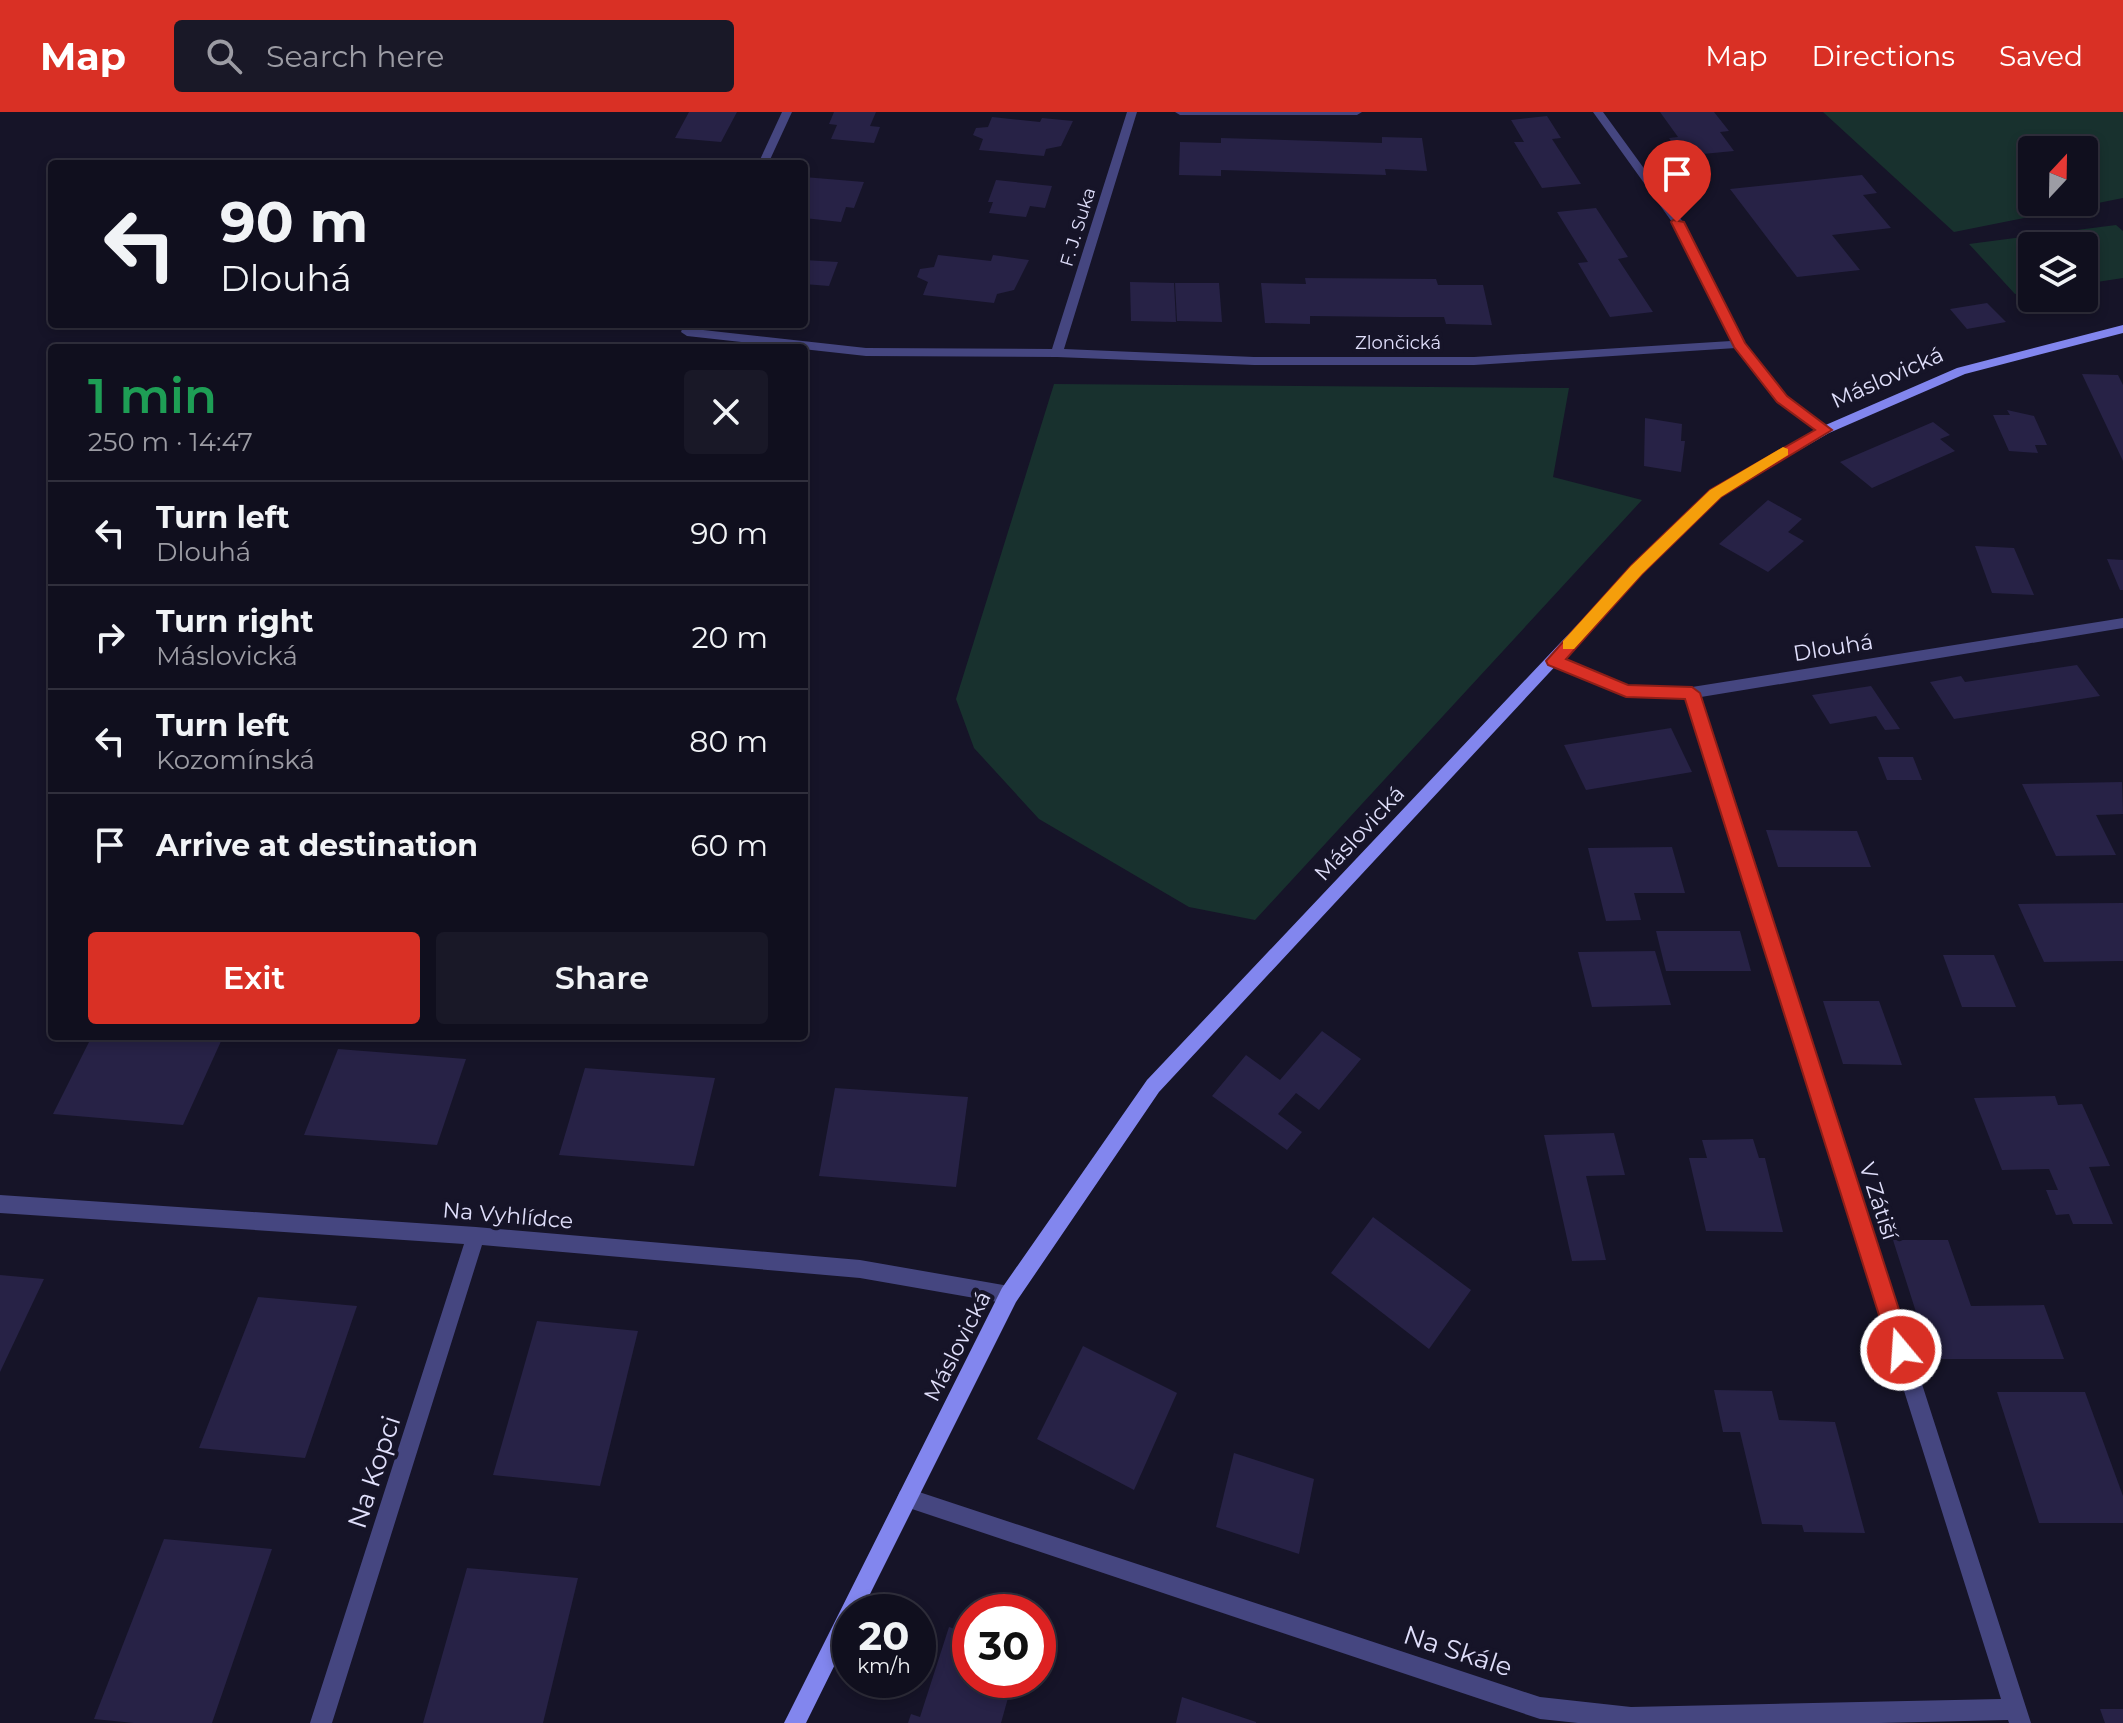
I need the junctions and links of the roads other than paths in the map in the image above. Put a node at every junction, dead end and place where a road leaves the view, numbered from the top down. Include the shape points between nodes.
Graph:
1 (787, 112) edge
2 (1132, 112) edge
3 (1180, 112) edge
4 (1357, 112) edge
5 (1598, 112) edge
6 (765, 160) edge
7 (688, 328) edge
8 (2123, 329) edge
9 (794, 344) edge
10 (1739, 344) junction
11 (808, 346) edge
12 (1057, 353) junction
13 (1825, 430) junction
14 (2119, 624) edge
15 (2123, 640) edge
16 (1554, 661) junction
17 (1692, 693) junction
18 (0, 1204) edge
19 (476, 1236) junction
20 (1009, 1295) junction
21 (907, 1498) junction
22 (859, 1594) edge
23 (832, 1648) edge
24 (2018, 1716) edge
25 (321, 1723) edge
26 (795, 1723) edge

1 - 6 street
2 - 12 street, F. J. Suka
3 - 4 street
5 - 10 street via 1677,222
7 - 9 street, Zlončická via 687,332
8 - 13 street, Máslovická via 1961,371
10 - 12 street, Zlončická via 1474,361 1254,361
10 - 13 street via 1782,399
11 - 12 street, Zlončická via 866,352
13 - 16 street, Máslovická via 1715,493
14 - 15 street
14 - 17 street, Dlouhá
16 - 17 street, Dlouhá via 1626,691
16 - 20 street, Máslovická via 1153,1086
17 - 24 street, V Zátiší
18 - 19 street, Na Vyhlídce
19 - 20 street, Na Vyhlídce via 860,1269
19 - 25 street, Na Kopci
20 - 21 street, Máslovická
21 - 22 street, Máslovická
21 - 24 street, Na Skále via 1540,1708 1631,1718
23 - 26 street, Máslovická

